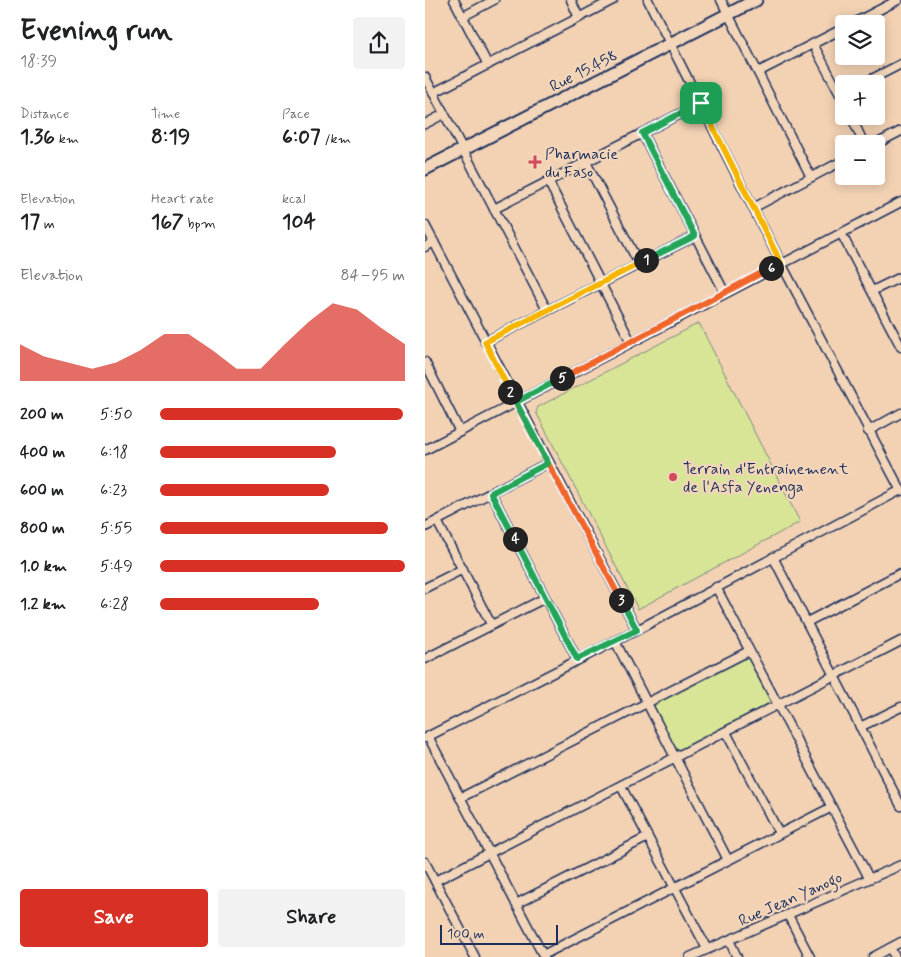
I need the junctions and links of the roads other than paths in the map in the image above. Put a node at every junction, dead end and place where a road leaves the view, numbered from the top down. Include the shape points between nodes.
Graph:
1 (453, 0) edge
2 (494, 0) edge
3 (571, 0) edge
4 (613, 0) edge
5 (648, 0) edge
6 (721, 0) edge
7 (756, 0) edge
8 (898, 0) edge
9 (729, 14) junction
10 (869, 15) edge
11 (462, 17) junction
12 (579, 18) junction
13 (835, 33) edge
14 (671, 44) junction
15 (813, 44) junction
16 (901, 64) edge
17 (488, 65) junction
18 (758, 72) junction
19 (880, 75) edge
20 (425, 77) edge
21 (835, 83) edge
22 (433, 93) junction
23 (701, 103) junction
24 (444, 114) junction
25 (425, 124) edge
26 (901, 131) edge
27 (642, 133) junction
28 (885, 139) edge
29 (463, 149) junction
30 (587, 162) junction
31 (835, 165) edge
32 (425, 169) edge
33 (811, 177) junction
34 (548, 181) junction
35 (901, 202) edge
36 (494, 208) junction
37 (755, 208) junction
38 (425, 225) edge
39 (841, 233) junction
40 (695, 236) junction
41 (434, 242) junction
42 (425, 247) edge
43 (781, 263) junction
44 (639, 264) junction
45 (901, 277) edge
46 (602, 283) junction
47 (872, 291) junction
48 (725, 293) junction
49 (547, 310) junction
50 (485, 342) junction
51 (631, 342) junction
52 (901, 347) edge
53 (425, 362) edge
54 (428, 375) edge
55 (516, 402) junction
56 (901, 413) edge
57 (868, 431) junction
58 (460, 432) junction
59 (425, 450) edge
60 (548, 463) junction
61 (901, 490) edge
62 (491, 493) junction
63 (437, 521) junction
64 (425, 527) edge
65 (773, 557) junction
66 (463, 570) junction
67 (901, 574) edge
68 (716, 587) junction
69 (425, 588) edge
70 (545, 598) junction
71 (807, 622) junction
72 (491, 624) junction
73 (637, 630) junction
74 (615, 641) junction
75 (901, 641) edge
76 (749, 651) junction
77 (425, 659) edge
78 (577, 659) junction
79 (834, 676) junction
80 (647, 704) junction
81 (778, 704) junction
82 (901, 706) edge
83 (860, 727) junction
84 (726, 732) junction
85 (427, 737) edge
86 (675, 757) junction
87 (621, 786) junction
88 (460, 798) junction
89 (901, 806) edge
90 (832, 807) junction
91 (779, 833) junction
92 (649, 837) junction
93 (489, 854) junction
94 (729, 860) junction
95 (425, 862) edge
96 (901, 865) edge
97 (869, 878) junction
98 (435, 881) junction
99 (675, 888) junction
100 (516, 904) junction
101 (788, 915) junction
102 (729, 940) junction
103 (901, 942) edge
104 (890, 948) junction
105 (707, 949) junction
106 (544, 956) edge
107 (475, 957) edge
108 (690, 957) edge
109 (737, 957) edge
110 (810, 957) edge
111 (873, 957) edge
112 (895, 957) edge

1 - 11 street
2 - 11 street
3 - 12 street
4 - 12 street
5 - 14 street
6 - 9 street
7 - 9 main road, Rue 15.458
8 - 10 street
9 - 14 main road, Rue 15.458
9 - 18 street
11 - 17 street
12 - 17 street
13 - 15 street
14 - 23 street
14 - 29 main road, Rue 15.458
15 - 18 street
15 - 21 street
16 - 19 street
17 - 22 street
18 - 33 street
20 - 22 street
22 - 24 street
23 - 27 street
23 - 37 street
24 - 25 street
24 - 29 street
26 - 28 street
27 - 30 street
27 - 40 street
29 - 32 main road, Rue 15.458
29 - 36 street
30 - 34 street
30 - 44 street
31 - 33 street
33 - 37 street
34 - 36 street
34 - 46 street
35 - 39 street
36 - 49 street
37 - 43 street
38 - 41 street
39 - 43 street
39 - 47 street
40 - 44 street
40 - 48 street
41 - 42 street
41 - 50 street
43 - 48 street
43 - 57 street
44 - 46 street
45 - 47 street
46 - 49 street
46 - 51 street
47 - 52 street
48 - 51 street
49 - 50 street
50 - 55 street
51 - 55 street
53 - 54 street
54 - 58 street
55 - 58 street
55 - 60 street
56 - 57 street
57 - 61 street
58 - 59 street
60 - 62 street
60 - 73 street
61 - 65 street
62 - 63 street
62 - 70 street
63 - 64 street
63 - 66 street
65 - 68 street
65 - 71 street
66 - 69 street
66 - 72 street
67 - 71 street
68 - 73 street
68 - 76 street
70 - 72 street
70 - 78 street
71 - 79 street
72 - 77 street
73 - 74 street
74 - 78 street
74 - 80 street
75 - 79 street
76 - 80 street
76 - 81 street
78 - 85 street
79 - 81 street
79 - 83 street
80 - 86 street
80 - 88 street
81 - 84 street
81 - 90 street
82 - 83 street
83 - 89 street
84 - 86 street
84 - 91 street
85 - 88 street
86 - 87 street
86 - 94 street
87 - 92 street
87 - 93 street
88 - 93 street
90 - 91 street
90 - 97 street
91 - 94 street
92 - 99 street
92 - 100 street
93 - 98 street
93 - 100 street
94 - 99 street
95 - 98 street
96 - 97 street, Rue Jean Yanogo
97 - 101 street, Rue Jean Yanogo
98 - 107 street
99 - 105 street
99 - 106 street
100 - 106 street
101 - 102 street, Rue Jean Yanogo
101 - 110 street
102 - 105 street, Rue Jean Yanogo
102 - 109 street
103 - 104 street
104 - 111 street
104 - 112 street
105 - 108 street, Rue Jean Yanogo

